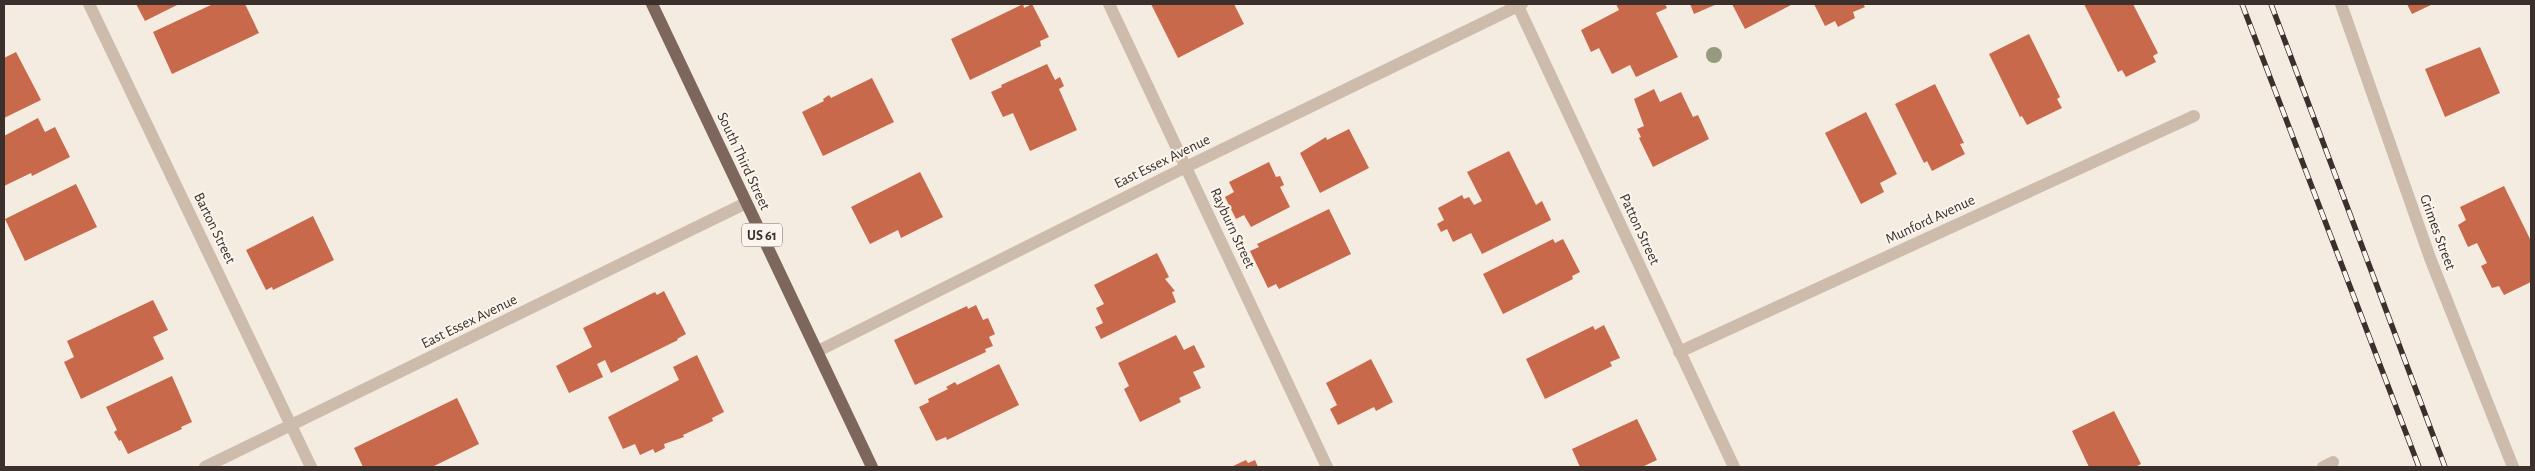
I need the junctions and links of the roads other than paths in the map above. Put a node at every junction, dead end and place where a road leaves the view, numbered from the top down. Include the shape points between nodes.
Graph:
1 (90, 4) edge
2 (652, 4) edge
3 (1109, 4) edge
4 (1519, 4) edge
5 (2341, 4) edge
6 (2194, 116) dead end
7 (1186, 166) junction
8 (746, 203) junction
9 (818, 351) junction
10 (1680, 352) junction
11 (292, 426) junction
12 (205, 467) edge
13 (311, 467) edge
14 (872, 467) edge
15 (1327, 467) edge
16 (1734, 467) edge
17 (2514, 467) edge

1 - 11 street, Barton Street
2 - 8 main road, South Third Street / US 61
3 - 7 street, Rayburn Street
4 - 7 street, East Essex Avenue
4 - 10 street, Patton Street
5 - 17 street, Grimes Street via 2430,258
6 - 10 street, Munford Avenue
7 - 9 street, East Essex Avenue
7 - 15 street, Rayburn Street
8 - 9 main road, South Third Street / US 61
8 - 11 street, East Essex Avenue
9 - 14 main road, South Third Street / US 61
10 - 16 street, Patton Street
11 - 12 street, East Essex Avenue
11 - 13 street, Barton Street

